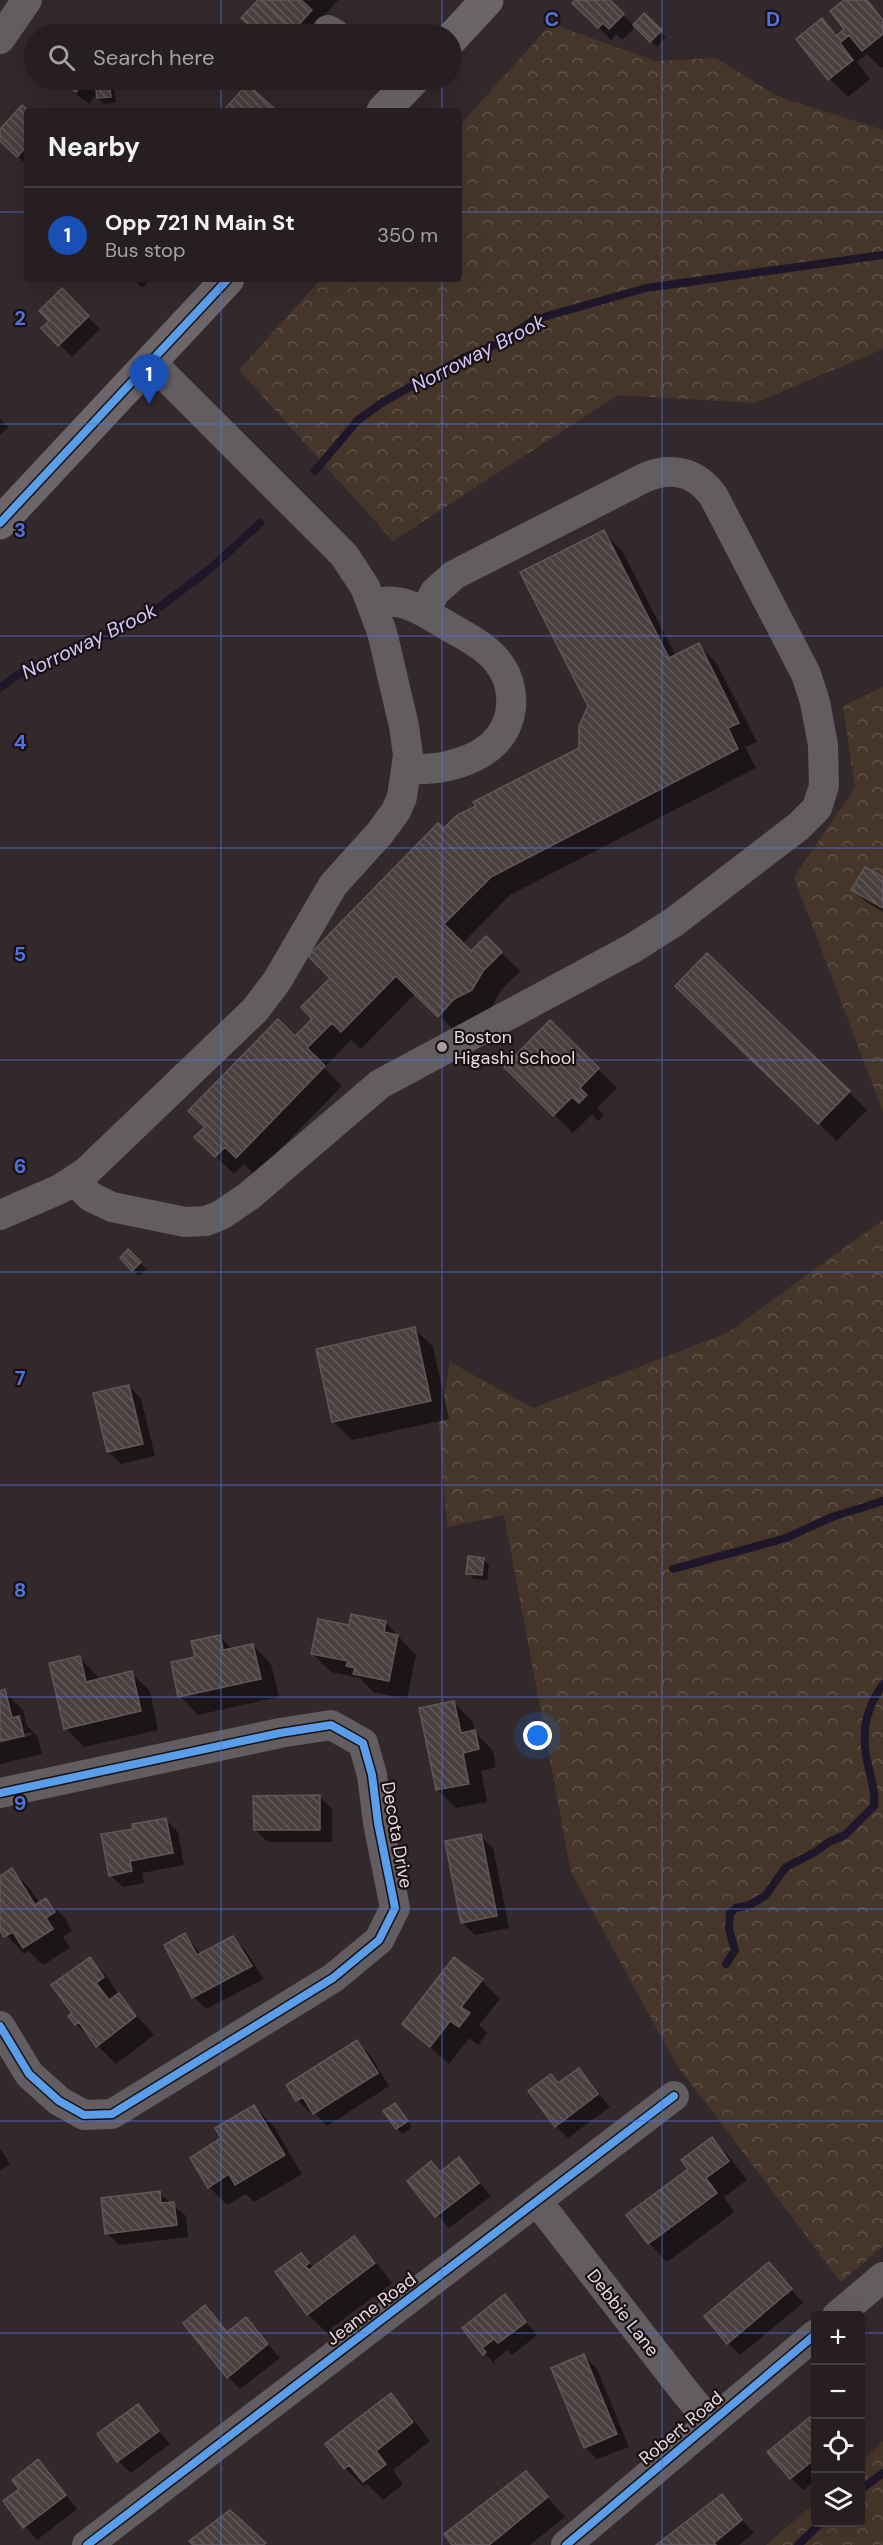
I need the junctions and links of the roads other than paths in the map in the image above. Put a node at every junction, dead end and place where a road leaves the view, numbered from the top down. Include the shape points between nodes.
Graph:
1 (27, 0) edge
2 (487, 0) edge
3 (462, 27) edge
4 (0, 39) edge
5 (403, 90) edge
6 (386, 108) edge
7 (225, 282) edge
8 (151, 362) junction
9 (0, 523) edge
10 (373, 604) junction
11 (424, 612) junction
12 (408, 769) junction
13 (74, 1181) junction
14 (0, 1215) edge
15 (0, 1793) edge
16 (0, 2026) edge
17 (674, 2096) dead end
18 (537, 2201) junction
19 (883, 2277) edge
20 (843, 2311) edge
21 (811, 2338) edge
22 (711, 2423) junction
23 (87, 2545) edge
24 (567, 2545) edge

1 - 4 street
2 - 3 main road
5 - 6 main road
7 - 8 main road
8 - 9 main road
8 - 10 street via 344,555
10 - 11 street via 394,601
10 - 12 street via 404,726
11 - 12 street via 496,659 507,679 511,706 499,737 479,755 436,769
11 - 13 street via 441,586 468,567 644,478 669,470 687,474 704,484 714,497 806,674 821,731 825,773 817,808 674,922 623,954 381,1084 249,1196 221,1215 191,1222 112,1207 91,1197
12 - 13 street via 396,811 333,885 266,996 245,1022
13 - 14 street
15 - 16 street, Decota Drive via 331,1725 363,1743 395,1908 379,1940 333,1978 112,2114 84,2115 58,2101 29,2074
17 - 18 street, Jeanne Road
18 - 22 street, Debbie Lane
18 - 23 street, Jeanne Road
19 - 20 street
21 - 22 street, Robert Road
22 - 24 street, Robert Road

